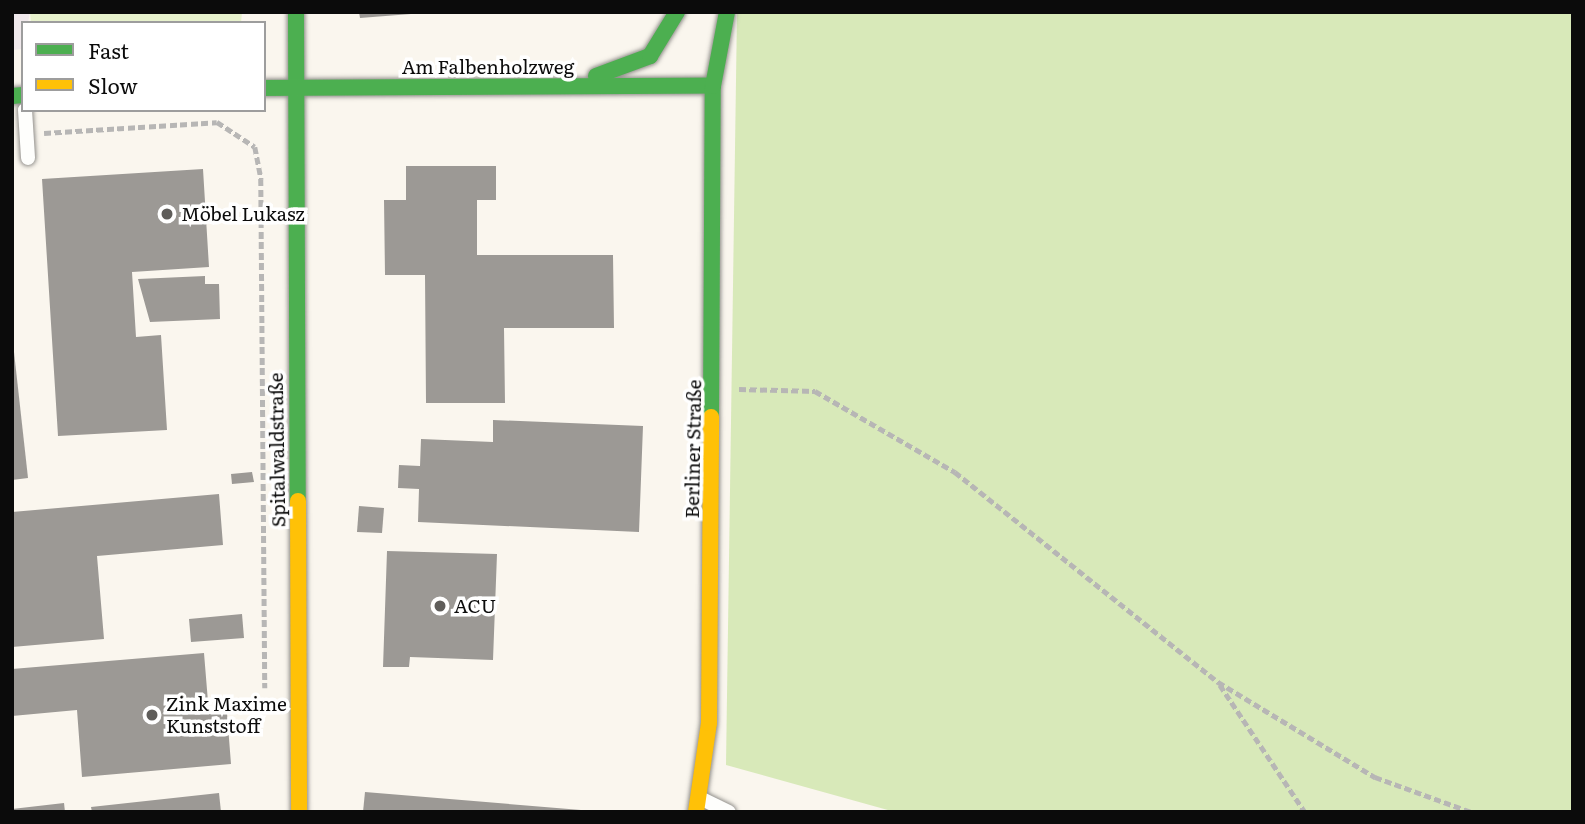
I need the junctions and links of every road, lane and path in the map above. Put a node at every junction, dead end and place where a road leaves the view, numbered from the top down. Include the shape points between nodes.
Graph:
1 (296, 12) edge
2 (677, 12) edge
3 (727, 12) edge
4 (701, 46) dead end
5 (713, 86) junction
6 (266, 88) edge
7 (293, 89) junction
8 (548, 89) junction
9 (25, 112) edge
10 (26, 134) junction
11 (28, 158) dead end
12 (715, 389) junction
13 (1218, 681) junction
14 (265, 701) dead end
15 (697, 805) edge
16 (299, 812) edge
17 (729, 812) edge
18 (1305, 812) edge
19 (1471, 812) edge

1 - 7 street, Spitalwaldstraße
2 - 8 street via 650,56
3 - 5 street, Berliner Straße
4 - 5 street, Berliner Straße
5 - 8 street, Am Falbenholzweg
5 - 12 street, Berliner Straße
6 - 7 street, Am Falbenholzweg
7 - 8 street, Am Falbenholzweg
7 - 16 street, Spitalwaldstraße
9 - 10 lane
10 - 11 lane
10 - 14 path via 217,122 255,147 261,179
12 - 13 path via 815,391 943,465
12 - 15 street, Berliner Straße via 709,723
13 - 18 path
13 - 19 path via 1375,777
15 - 17 lane

